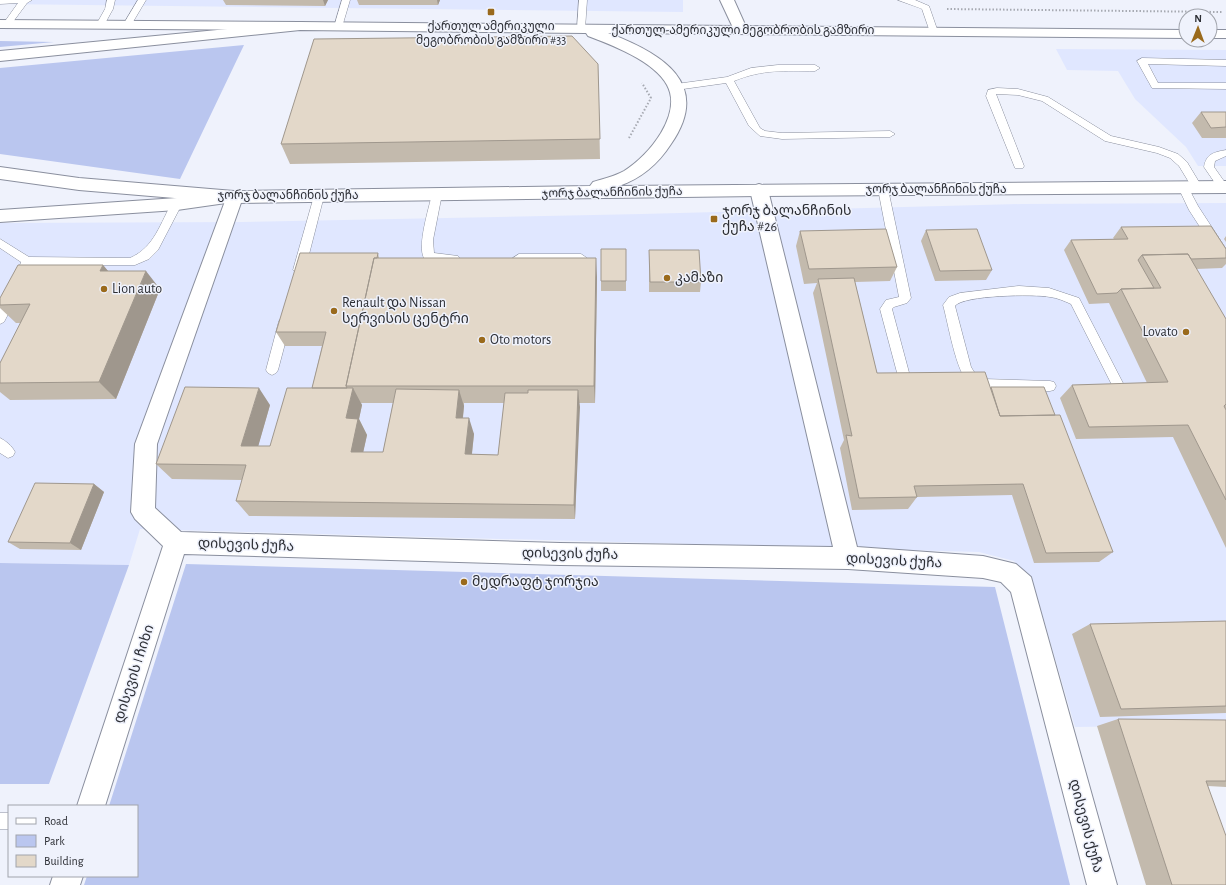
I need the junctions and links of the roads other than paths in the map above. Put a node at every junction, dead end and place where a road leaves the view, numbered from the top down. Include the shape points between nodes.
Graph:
1 (26, 0) edge
2 (111, 0) edge
3 (142, 0) edge
4 (346, 0) edge
5 (583, 0) edge
6 (727, 0) edge
7 (902, 0) edge
8 (0, 1) edge
9 (3, 24) edge
10 (100, 25) junction
11 (127, 25) junction
12 (300, 26) junction
13 (338, 27) junction
14 (581, 29) junction
15 (740, 29) junction
16 (934, 32) junction
17 (1178, 34) edge
18 (0, 56) edge
19 (1226, 63) edge
20 (815, 68) dead end
21 (729, 80) junction
22 (1226, 86) edge
23 (676, 87) junction
24 (890, 134) dead end
25 (1226, 153) edge
26 (1019, 166) dead end
27 (0, 174) edge
28 (1190, 187) junction
29 (1224, 187) edge
30 (883, 189) junction
31 (759, 190) junction
32 (582, 192) junction
33 (437, 194) junction
34 (319, 196) junction
35 (234, 197) junction
36 (177, 204) junction
37 (0, 216) edge
38 (0, 243) edge
39 (510, 258) edge
40 (581, 258) edge
41 (1226, 258) edge
42 (463, 259) edge
43 (27, 261) junction
44 (297, 279) edge
45 (289, 309) edge
46 (0, 318) edge
47 (272, 370) dead end
48 (905, 380) edge
49 (1050, 386) dead end
50 (1119, 388) edge
51 (176, 542) junction
52 (848, 558) junction
53 (91, 805) edge
54 (1102, 885) edge

1 - 8 lane
1 - 9 lane
2 - 10 lane
3 - 11 lane
4 - 13 lane
5 - 14 lane
6 - 15 main road
7 - 16 lane via 926,8
9 - 10 main road
10 - 11 main road
11 - 12 main road
12 - 13 main road, ქართულ-ამერიკული მეგობრობის გამზირი
12 - 18 main road
13 - 14 main road, ქართულ-ამერიკული მეგობრობის გამზირი
14 - 15 main road, ქართულ-ამერიკული მეგობრობის გამზირი
14 - 23 main road via 616,42 649,60 663,69
15 - 16 main road, ქართულ-ამერიკული მეგობრობის გამზირი
16 - 17 main road, ქართულ-ამერიკული მეგობრობის გამზირი
19 - 22 lane via 1142,61 1155,86
20 - 21 lane via 751,71
21 - 23 lane
21 - 24 lane via 752,124 763,134
23 - 32 main road via 679,99 675,120 669,136 658,151 630,175
25 - 29 lane via 1210,160 1210,167
26 - 28 lane via 991,92 1040,97 1108,139 1159,150 1174,156 1183,164
27 - 35 main road, ჯორჯ ბალანჩინის ქუჩა via 80,184
28 - 29 main road, ჯორჯ ბალანჩინის ქუჩა
28 - 30 main road, ჯორჯ ბალანჩინის ქუჩა
28 - 41 lane via 1193,207
30 - 31 main road, ჯორჯ ბალანჩინის ქუჩა
30 - 48 lane via 905,298 890,303 886,309
31 - 32 main road, ჯორჯ ბალანჩინის ქუჩა
31 - 52 main road
32 - 33 main road, ჯორჯ ბალანჩინის ქუჩა
33 - 34 main road, ჯორჯ ბალანჩინის ქუჩა
33 - 42 lane via 428,240 428,255 439,260
34 - 35 main road, ჯორჯ ბალანჩინის ქუჩა
34 - 44 lane
35 - 36 main road
35 - 51 main road via 146,444 143,512
36 - 37 main road
36 - 43 lane via 154,247 145,256 131,262
38 - 43 lane
39 - 40 lane
43 - 46 lane
45 - 47 lane
49 - 50 lane via 982,384 972,379 965,368 949,306 953,300 1014,291 1058,293 1067,296 1075,301
51 - 52 main road, დისევის ქუჩა via 560,554
51 - 53 main road, დისევის I ჩიხი
52 - 54 main road, დისევის ქუჩა via 983,566 1007,572 1022,585

